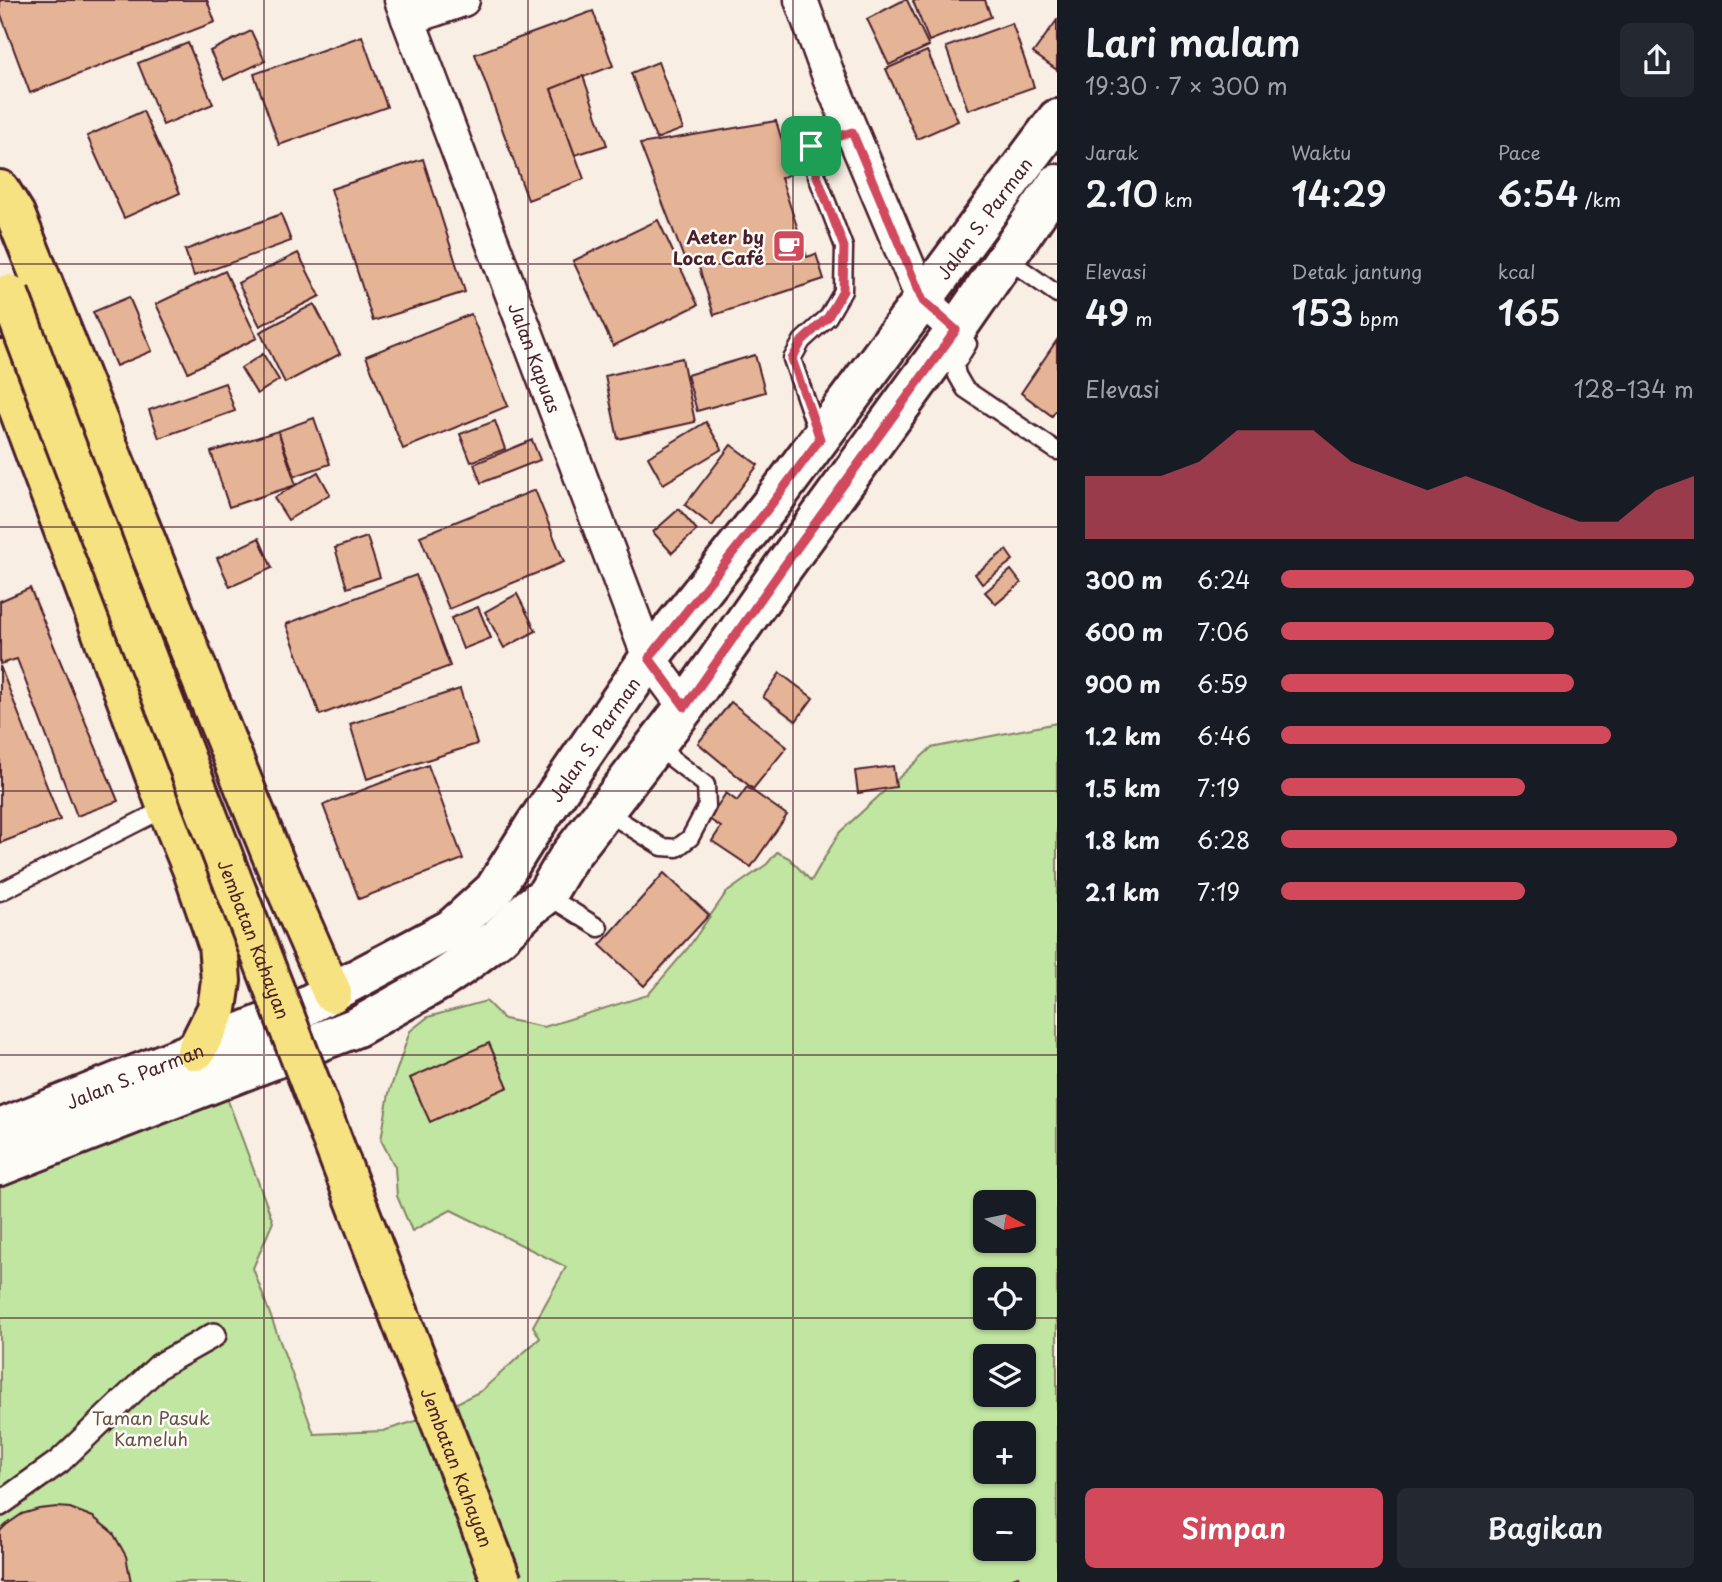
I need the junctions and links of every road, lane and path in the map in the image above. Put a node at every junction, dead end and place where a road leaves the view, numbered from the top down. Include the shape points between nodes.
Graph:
1 (463, 0) edge
2 (801, 0) edge
3 (404, 10) edge
4 (1057, 119) edge
5 (852, 132) junction
6 (1057, 184) edge
7 (0, 190) edge
8 (1013, 269) junction
9 (5, 282) edge
10 (1057, 294) edge
11 (923, 301) junction
12 (965, 332) junction
13 (0, 359) edge
14 (820, 439) junction
15 (1057, 451) edge
16 (649, 658) junction
17 (685, 707) junction
18 (656, 746) junction
19 (166, 805) junction
20 (605, 811) junction
21 (277, 868) junction
22 (193, 871) junction
23 (0, 892) edge
24 (546, 895) junction
25 (599, 928) dead end
26 (332, 993) junction
27 (196, 1051) junction
28 (0, 1129) edge
29 (0, 1166) edge
30 (214, 1335) dead end
31 (0, 1504) edge
32 (502, 1582) edge

1 - 3 street
2 - 5 street
3 - 16 street, Jalan Kapuas
4 - 11 main road, Jalan S. Parman
5 - 11 street
5 - 14 lane via 811,146 809,155 844,247 843,291 828,317 802,341 792,359
6 - 8 main road, Jalan S. Parman
7 - 21 highway via 15,214
8 - 10 lane
8 - 12 main road, Jalan S. Parman
9 - 32 highway, Jembatan Kahayan, bridge
11 - 12 street
11 - 14 main road, Jalan S. Parman
12 - 15 lane via 955,365 965,388
12 - 17 main road, Jalan S. Parman via 784,566
13 - 19 highway
14 - 16 main road, Jalan S. Parman
16 - 17 street, Jalan Kapuas
16 - 26 main road, Jalan S. Parman via 494,890 452,929
17 - 18 main road, Jalan S. Parman
18 - 20 main road, Jalan S. Parman
18 - 20 lane via 706,785 706,806 690,838 677,848 662,848
19 - 22 highway
19 - 23 lane
20 - 24 main road, Jalan S. Parman
21 - 22 highway via 271,880 247,894 223,892
21 - 26 highway
22 - 27 highway via 218,944 221,981 217,1009
24 - 25 lane
24 - 29 main road, Jalan S. Parman via 464,964 357,1027
26 - 27 main road, Jalan S. Parman
27 - 28 main road, Jalan S. Parman
30 - 31 street via 159,1366 60,1461

